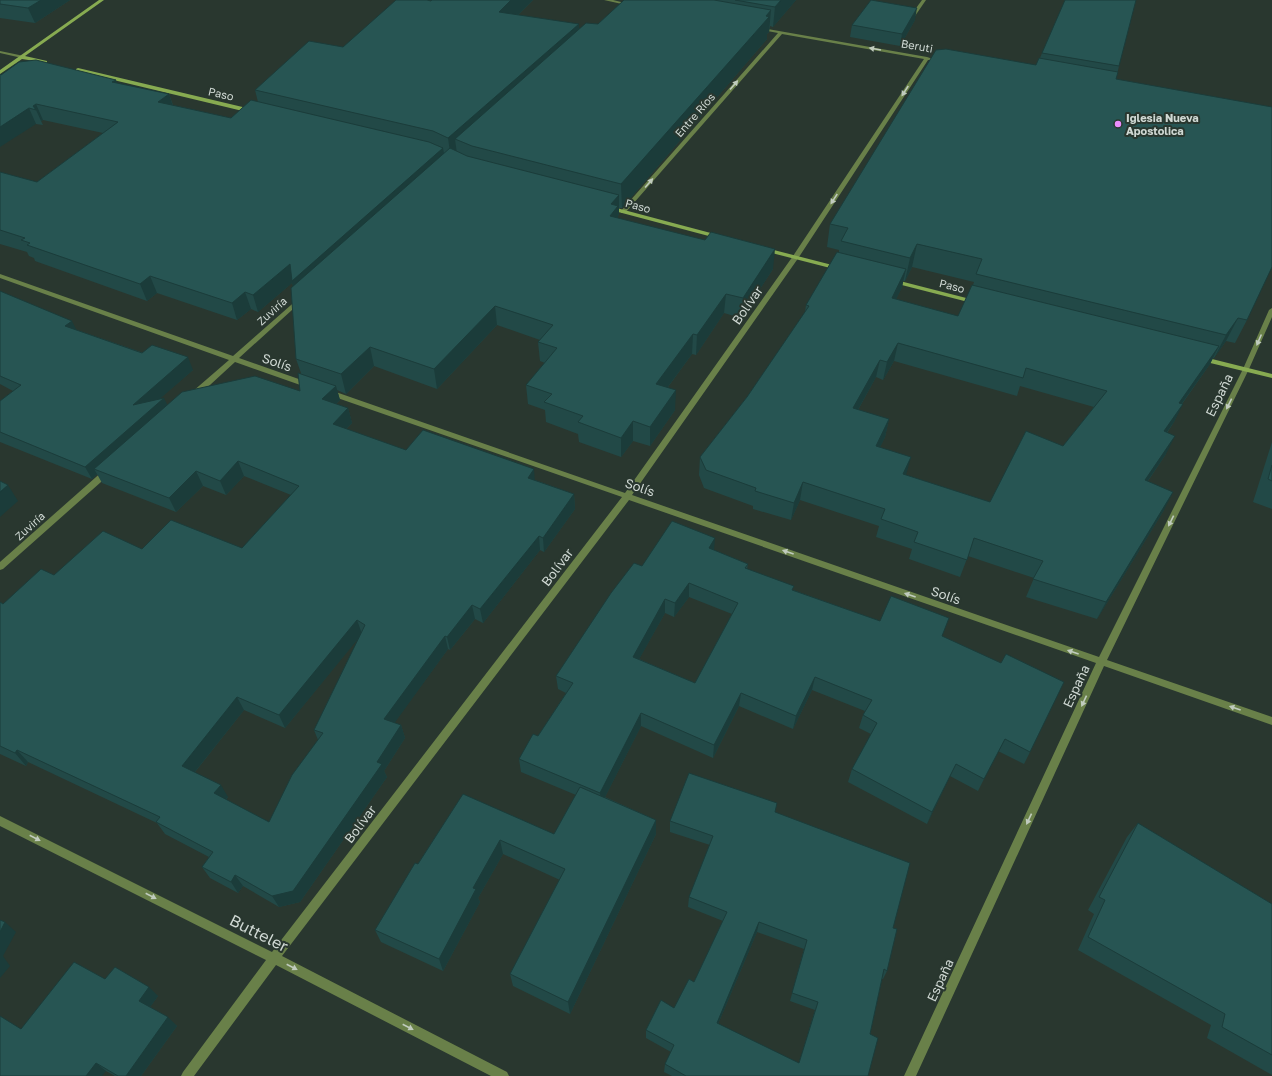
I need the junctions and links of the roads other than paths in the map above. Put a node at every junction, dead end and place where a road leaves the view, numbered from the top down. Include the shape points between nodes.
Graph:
1 (102, 0) edge
2 (606, 0) edge
3 (924, 0) edge
4 (628, 4) junction
5 (636, 5) edge
6 (622, 9) edge
7 (913, 14) edge
8 (750, 26) edge
9 (781, 32) junction
10 (0, 52) edge
11 (22, 57) junction
12 (927, 58) junction
13 (935, 60) edge
14 (53, 64) edge
15 (69, 68) edge
16 (0, 72) edge
17 (256, 112) edge
18 (600, 206) edge
19 (623, 212) junction
20 (728, 240) edge
21 (758, 248) edge
22 (796, 257) junction
23 (842, 269) edge
24 (0, 276) edge
25 (887, 280) edge
26 (305, 296) edge
27 (979, 303) edge
28 (1272, 310) edge
29 (1193, 356) edge
30 (234, 360) junction
31 (1246, 369) junction
32 (1272, 376) edge
33 (187, 401) edge
34 (111, 469) edge
35 (628, 495) junction
36 (0, 567) edge
37 (1102, 662) junction
38 (1272, 721) edge
39 (0, 820) edge
40 (274, 958) junction
41 (187, 1076) edge
42 (503, 1076) edge
43 (910, 1076) edge

1 - 11 street
2 - 4 street
3 - 7 street
4 - 5 street
4 - 6 street
8 - 9 street, Beruti
12 -> 9 street, Beruti
19 -> 9 street, Entre Ríos
10 - 11 street
11 - 14 street
11 - 16 street
12 - 13 street, Beruti
12 -> 22 street, Bolívar
15 - 17 street, Paso
18 - 19 street, Paso
19 - 20 street, Paso
21 - 22 street
22 - 23 street
22 - 35 street, Bolívar
24 - 30 street, Solís
25 - 27 street, Paso
26 - 30 street, Zuviría
28 -> 31 street, España
29 - 31 street
30 - 33 street, Zuviría
30 - 35 street, Solís
31 - 32 street
31 -> 37 street, España
34 - 36 street, Zuviría
37 -> 35 street, Solís
35 - 40 street, Bolívar
38 -> 37 street, Solís
37 -> 43 street, España
39 -> 40 street, Butteler
40 - 41 street, Bolívar
40 -> 42 street, Butteler

